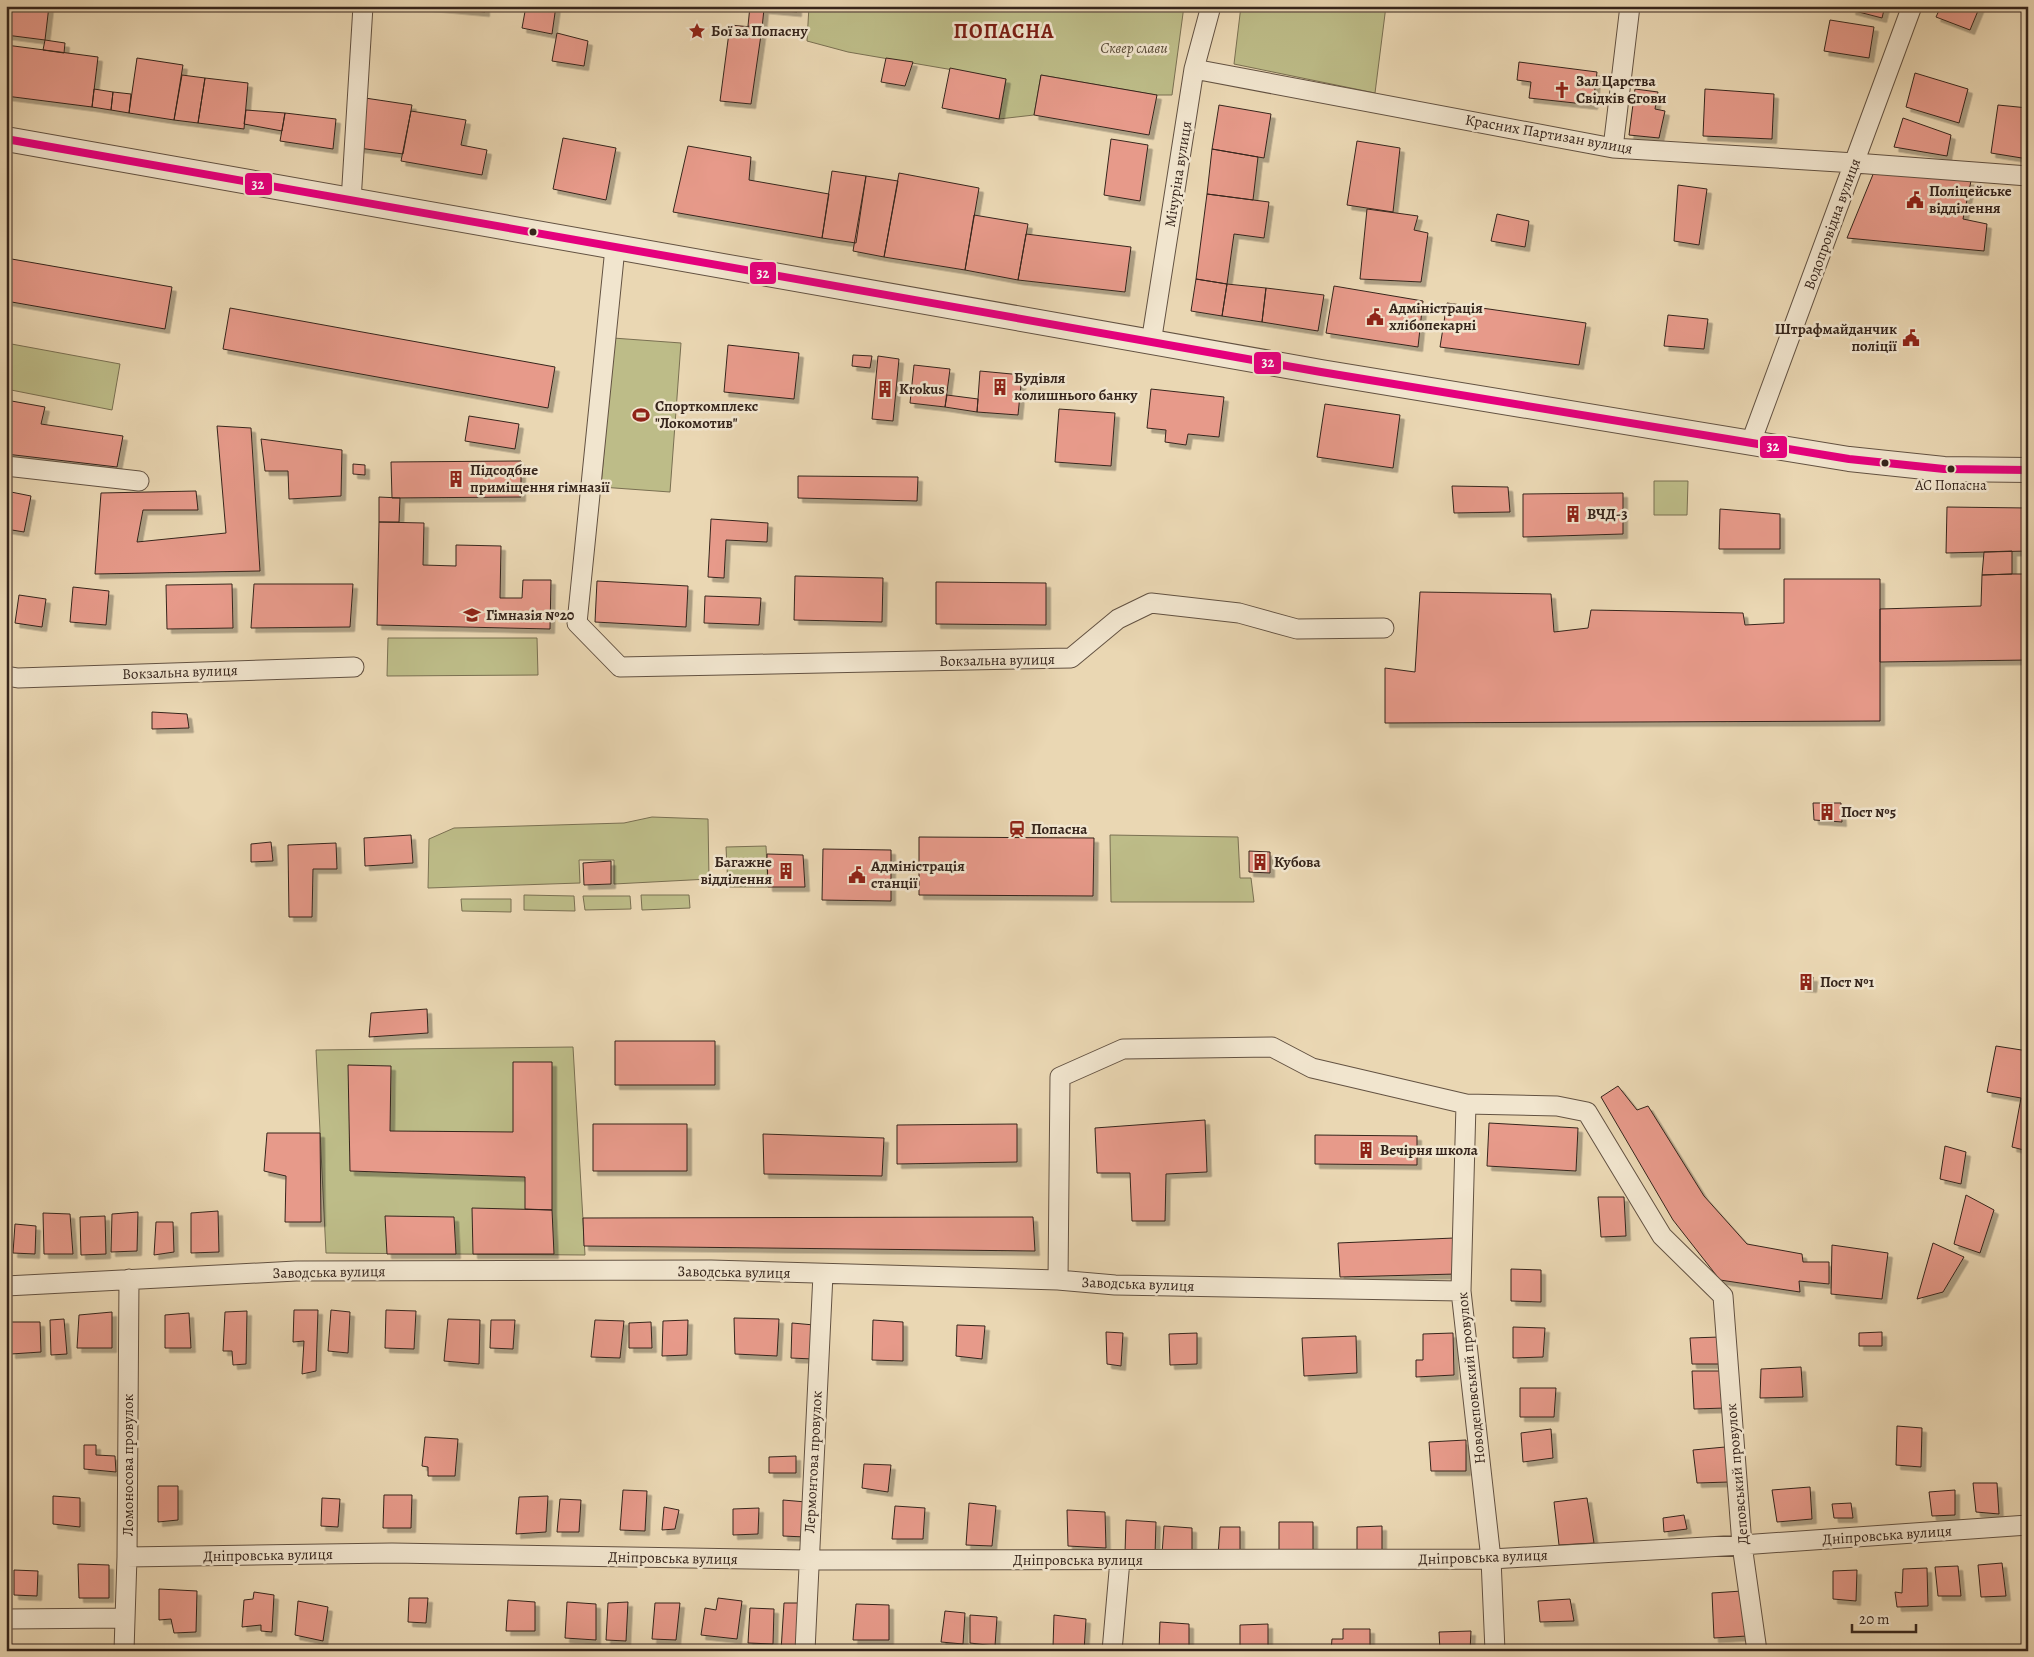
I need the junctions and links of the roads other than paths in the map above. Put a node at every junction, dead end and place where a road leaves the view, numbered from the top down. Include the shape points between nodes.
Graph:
1 (363, 6) edge
2 (1211, 6) edge
3 (1630, 6) edge
4 (1912, 6) edge
5 (1194, 69) junction
6 (6, 139) edge
7 (1613, 148) junction
8 (1855, 163) junction
9 (2028, 176) edge
10 (351, 201) junction
11 (616, 248) junction
12 (1151, 342) junction
13 (1751, 442) junction
14 (6, 466) edge
15 (2028, 470) edge
16 (139, 481) dead end
17 (1384, 628) dead end
18 (354, 667) dead end
19 (6, 676) edge
20 (1466, 1104) junction
21 (823, 1274) junction
22 (129, 1279) junction
23 (1058, 1280) junction
24 (6, 1286) edge
25 (1461, 1291) junction
26 (2028, 1524) edge
27 (1742, 1545) junction
28 (128, 1557) junction
29 (1491, 1559) junction
30 (808, 1560) junction
31 (1120, 1560) junction
32 (125, 1618) junction
33 (6, 1619) edge
34 (124, 1651) edge
35 (805, 1651) edge
36 (1112, 1651) edge
37 (1495, 1651) edge
38 (1757, 1651) edge

1 - 10 street
2 - 5 street, Мічуріна вулиця
3 - 7 street
4 - 8 street, Водопровідна вулиця
5 - 7 street, Красних Партизан вулиця
5 - 12 street, Мічуріна вулиця
6 - 10 street
7 - 8 street, Красних Партизан вулиця
8 - 9 street, Красних Партизан вулиця
8 - 13 street, Водопровідна вулиця
10 - 11 street
11 - 12 street
11 - 17 street, Вокзальна вулиця via 577,623 620,667 1071,658 1118,619 1150,603 1238,613 1296,628
12 - 13 street
13 - 15 street via 1849,459 1944,469
14 - 16 street
18 - 19 street, Вокзальна вулиця
20 - 23 street via 1312,1068 1272,1047 1123,1049 1060,1077
20 - 25 street, Новодеповський провулок
20 - 27 street, Деповський провулок via 1556,1106 1587,1112 1662,1236 1723,1296
21 - 22 street, Заводська вулиця via 711,1270 296,1271
21 - 23 street, Заводська вулиця
21 - 30 street, Лермонтова провулок
22 - 24 street, Заводська вулиця
22 - 28 street, Ломоносова провулок
23 - 25 street, Заводська вулиця via 1115,1285
25 - 29 street, Новодеповський провулок
26 - 27 street, Дніпровська вулиця
27 - 29 street, Дніпровська вулиця
27 - 38 street, Деповський провулок
28 - 30 street, Дніпровська вулиця via 392,1553
28 - 32 street, Ломоносова провулок
29 - 31 street, Дніпровська вулиця
29 - 37 street, Новодеповський провулок
30 - 31 street, Дніпровська вулиця
30 - 35 street, Лермонтова провулок
31 - 36 street
32 - 33 street
32 - 34 street, Ломоносова провулок

